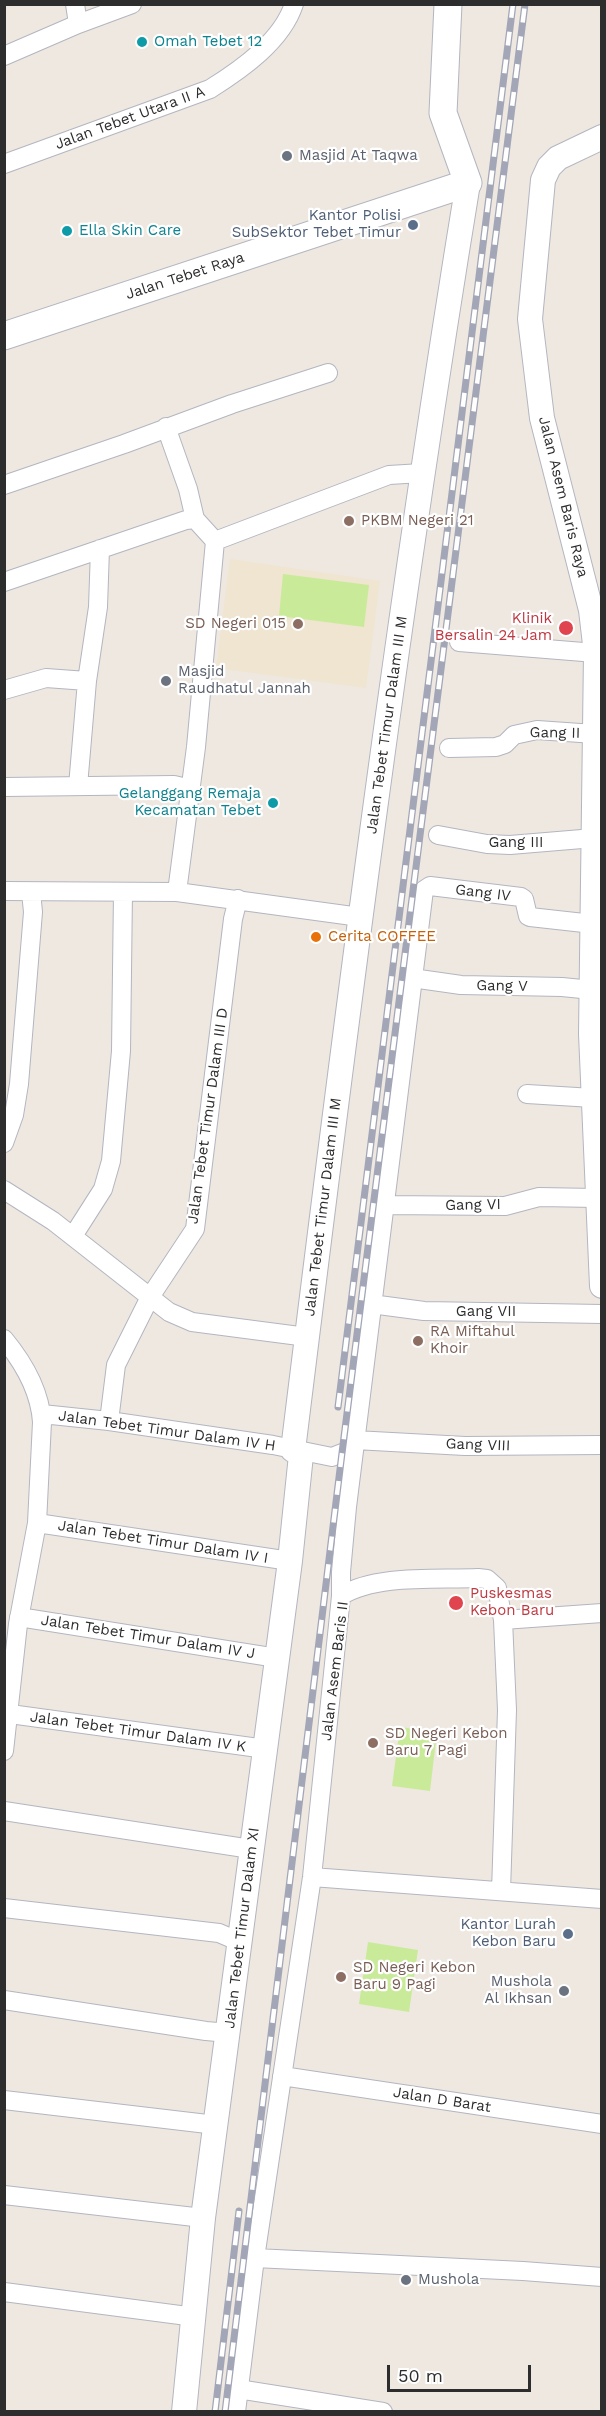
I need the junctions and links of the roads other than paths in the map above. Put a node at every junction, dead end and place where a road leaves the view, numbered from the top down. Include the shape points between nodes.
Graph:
1 (75, 4) edge
2 (132, 4) edge
3 (294, 4) edge
4 (448, 4) edge
5 (78, 24) junction
6 (4, 56) edge
7 (602, 137) edge
8 (4, 164) edge
9 (468, 183) junction
10 (4, 336) edge
11 (328, 374) dead end
12 (166, 427) junction
13 (422, 473) junction
14 (4, 485) edge
15 (195, 519) junction
16 (215, 541) junction
17 (100, 549) junction
18 (4, 582) edge
19 (459, 642) dead end
20 (596, 653) junction
21 (87, 681) junction
22 (4, 690) edge
23 (595, 734) junction
24 (449, 748) dead end
25 (78, 786) junction
26 (4, 787) edge
27 (191, 789) junction
28 (598, 791) edge
29 (438, 835) dead end
30 (594, 838) junction
31 (4, 891) edge
32 (32, 892) junction
33 (123, 892) junction
34 (177, 892) junction
35 (238, 899) junction
36 (360, 917) junction
37 (597, 925) edge
38 (412, 978) junction
39 (592, 990) junction
40 (596, 1034) edge
41 (527, 1094) dead end
42 (593, 1098) junction
43 (4, 1143) edge
44 (4, 1190) edge
45 (596, 1198) junction
46 (384, 1205) junction
47 (73, 1236) junction
48 (602, 1286) edge
49 (150, 1297) junction
50 (370, 1304) junction
51 (602, 1314) edge
52 (307, 1337) junction
53 (4, 1339) edge
54 (42, 1414) junction
55 (109, 1421) junction
56 (602, 1445) edge
57 (354, 1447) junction
58 (293, 1450) junction
59 (37, 1523) junction
60 (290, 1561) junction
61 (341, 1596) junction
62 (602, 1613) edge
63 (504, 1620) junction
64 (14, 1621) edge
65 (277, 1658) junction
66 (10, 1714) junction
67 (266, 1749) junction
68 (4, 1751) edge
69 (4, 1811) edge
70 (251, 1849) junction
71 (312, 1877) junction
72 (501, 1891) junction
73 (602, 1899) edge
74 (4, 1908) edge
75 (240, 1942) junction
76 (4, 2000) edge
77 (229, 2033) junction
78 (282, 2076) junction
79 (4, 2100) edge
80 (602, 2124) edge
81 (216, 2125) junction
82 (4, 2196) edge
83 (203, 2218) junction
84 (255, 2258) junction
85 (602, 2277) edge
86 (4, 2292) edge
87 (195, 2317) junction
88 (238, 2390) junction
89 (184, 2412) edge
90 (236, 2412) edge
91 (383, 2412) edge

1 - 5 street
2 - 5 street
3 - 8 street, Jalan Tebet Utara II A via 290,17 269,42 239,71 210,88
4 - 9 main road, Jalan Tebet Timur Dalam III M via 443,113
5 - 6 street
7 - 20 street, Jalan Asem Baris Raya via 558,158 543,180 530,319 542,418 591,610
9 - 10 main road, Jalan Tebet Raya
9 - 13 street, Jalan Tebet Timur Dalam III M
11 - 12 street
12 - 14 street
12 - 15 street
13 - 16 street via 389,475
13 - 36 street, Jalan Tebet Timur Dalam III M
15 - 16 street
15 - 17 street
16 - 27 street
17 - 18 street
17 - 21 street via 98,607
19 - 20 street
20 - 23 street, Jalan Asem Baris Raya
21 - 22 street via 46,678
21 - 25 street
23 - 24 street, Gang II via 537,730 514,735 496,747
23 - 28 street, Jalan Asem Baris Raya
25 - 26 street
25 - 27 street via 174,785
27 - 34 street
28 - 30 street, Jalan Asem Baris Raya
29 - 30 street, Gang III via 510,845
30 - 37 street, Jalan Asem Baris Raya
31 - 32 street
32 - 33 street
32 - 43 street via 19,1084
33 - 34 street
33 - 47 street via 121,1051 111,1161 103,1189
34 - 35 street
35 - 36 street
35 - 49 street, Jalan Tebet Timur Dalam III D via 195,1229
36 - 52 street, Jalan Tebet Timur Dalam III M
37 - 38 street, Gang IV via 530,917 521,897 430,886 424,890
37 - 39 street, Jalan Asem Baris Raya
38 - 39 street, Gang V via 461,985
38 - 46 street
39 - 40 street, Jalan Asem Baris Raya
40 - 42 street, Jalan Asem Baris Raya
41 - 42 street
42 - 45 street, Jalan Asem Baris Raya
44 - 47 street
45 - 46 street, Gang VI via 539,1197 505,1206
45 - 48 street, Jalan Asem Baris Raya
46 - 50 street
47 - 49 street
49 - 52 street via 169,1312 192,1322
49 - 55 street, Jalan Tebet Timur Dalam III D via 116,1365
50 - 51 street, Gang VII via 424,1311
50 - 57 street
52 - 58 street, Jalan Tebet Timur Dalam III M
53 - 54 street via 28,1375
54 - 55 street, Jalan Tebet Timur Dalam IV H
54 - 59 street
55 - 58 street, Jalan Tebet Timur Dalam IV H
56 - 57 street, Gang VIII
57 - 58 street, Jalan Tebet Timur Dalam IV H via 332,1457
57 - 61 street
58 - 60 street, Jalan Tebet Timur Dalam XI via 301,1455
59 - 60 street, Jalan Tebet Timur Dalam IV I
59 - 64 street
60 - 65 street, Jalan Tebet Timur Dalam XI
61 - 63 street, Jalan Asem Baris II via 360,1586 385,1581 487,1579 497,1588
61 - 71 street, Jalan Asem Baris II
62 - 63 street
63 - 72 street, Jalan Asem Baris II via 507,1710
64 - 65 street, Jalan Tebet Timur Dalam IV J
64 - 66 street
65 - 67 street, Jalan Tebet Timur Dalam XI
66 - 67 street, Jalan Tebet Timur Dalam IV K
66 - 68 street
67 - 70 street, Jalan Tebet Timur Dalam XI
69 - 70 street
70 - 75 street, Jalan Tebet Timur Dalam XI
71 - 72 street
71 - 78 street, Jalan Asem Baris II
72 - 73 street
74 - 75 street via 219,1933
75 - 77 street, Jalan Tebet Timur Dalam XI
76 - 77 street
77 - 81 street, Jalan Tebet Timur Dalam XI
78 - 80 street, Jalan D Barat
78 - 84 street, Jalan Asem Baris II
79 - 81 street
81 - 83 street, Jalan Tebet Timur Dalam XI
82 - 83 street
83 - 87 street, Jalan Tebet Timur Dalam XI
84 - 85 street
84 - 88 street, Jalan Asem Baris II
86 - 87 street
87 - 89 street, Jalan Tebet Timur Dalam XI
88 - 90 street, Jalan Asem Baris II
88 - 91 street

